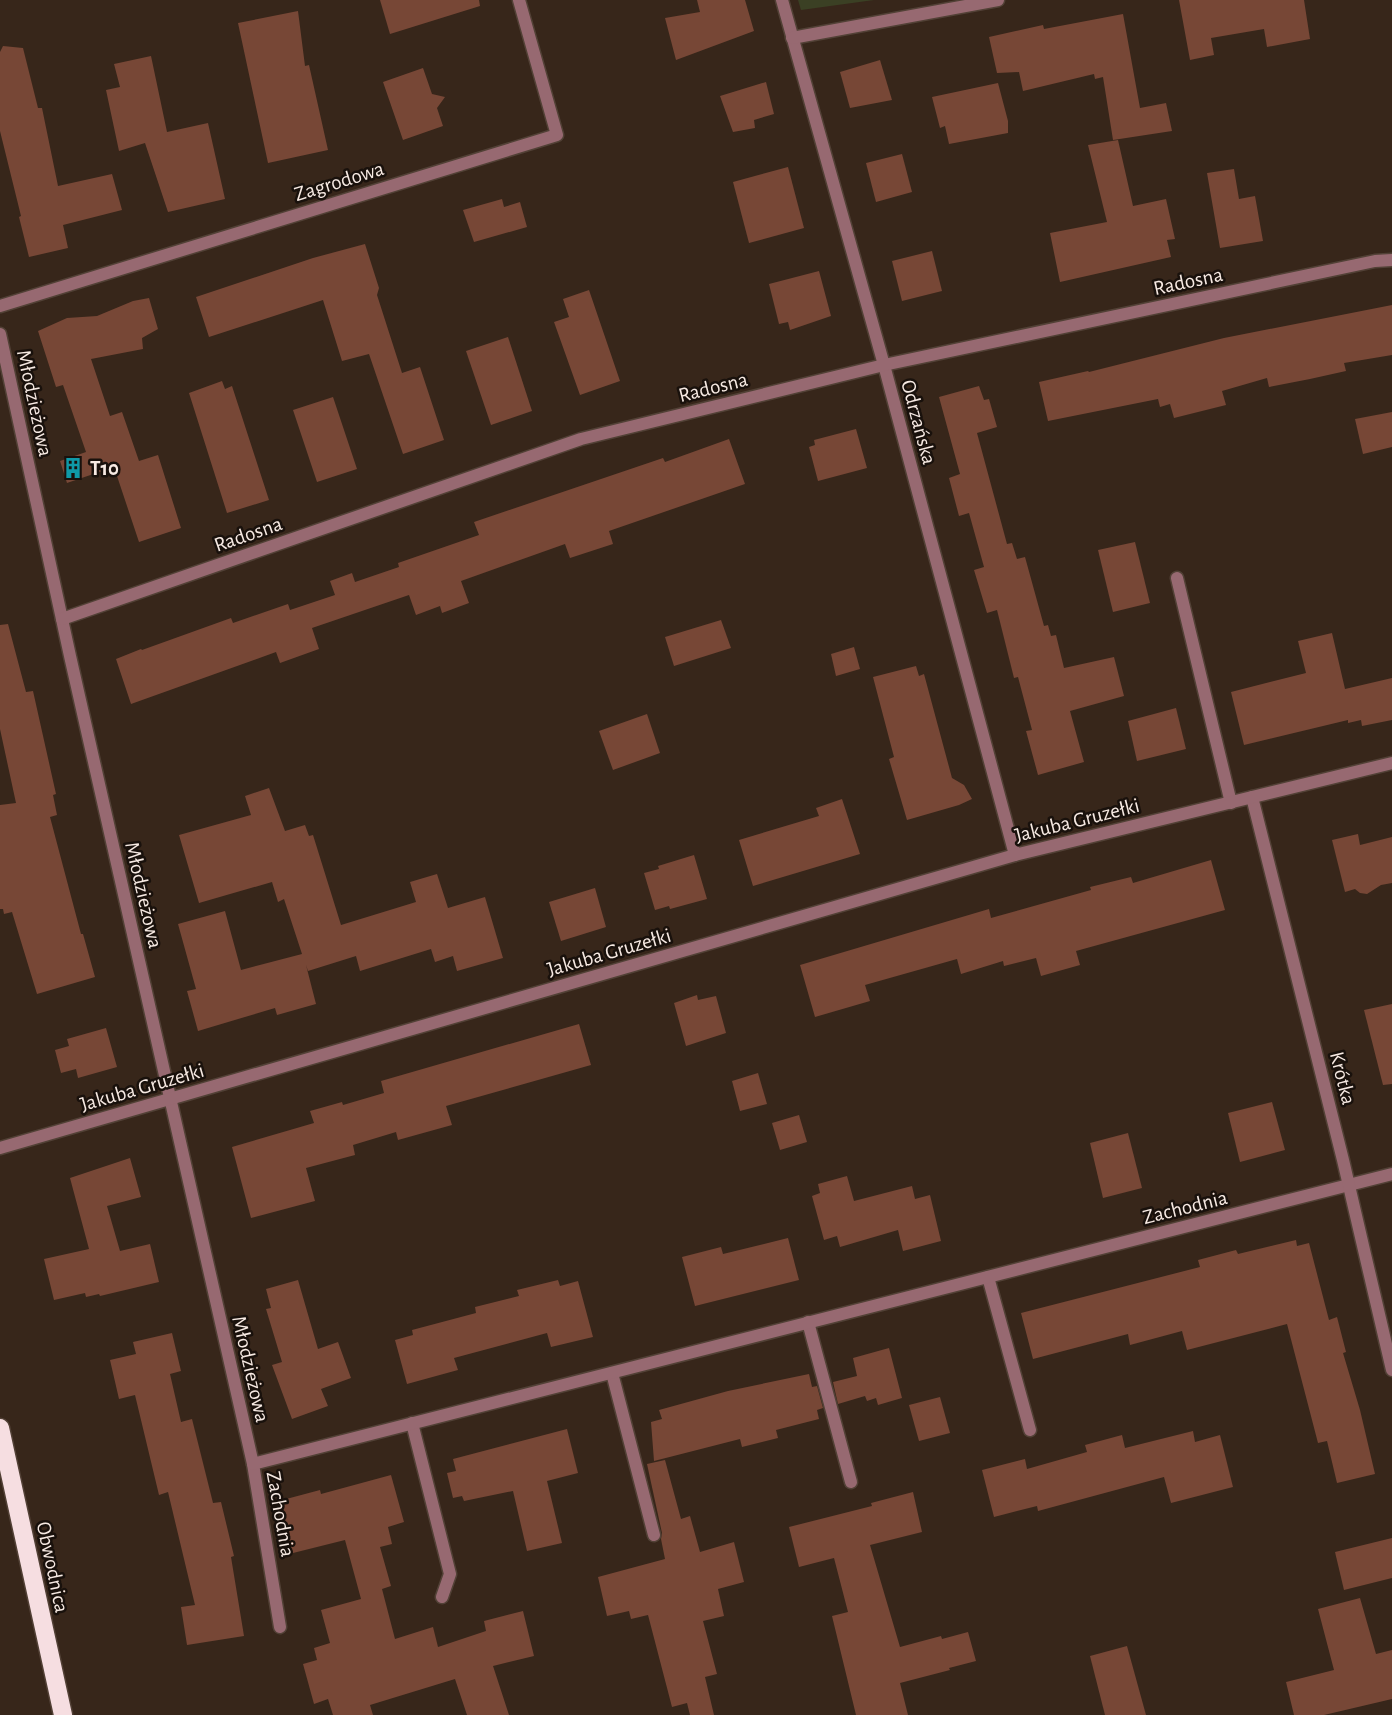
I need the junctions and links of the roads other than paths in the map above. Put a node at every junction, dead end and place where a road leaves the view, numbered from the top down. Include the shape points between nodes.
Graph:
1 (519, 0) edge
2 (782, 0) edge
3 (998, 0) edge
4 (792, 38) junction
5 (1392, 260) edge
6 (0, 306) edge
7 (0, 334) edge
8 (884, 365) junction
9 (1177, 578) dead end
10 (62, 620) junction
11 (1392, 764) edge
12 (1252, 797) junction
13 (1231, 803) junction
14 (1015, 855) junction
15 (170, 1100) junction
16 (0, 1148) edge
17 (1392, 1174) edge
18 (1349, 1183) junction
19 (988, 1277) junction
20 (808, 1322) junction
21 (1392, 1371) edge
22 (612, 1372) junction
23 (412, 1423) junction
24 (0, 1428) edge
25 (1030, 1430) dead end
26 (253, 1464) junction
27 (851, 1482) dead end
28 (654, 1535) dead end
29 (442, 1597) dead end
30 (280, 1627) dead end
31 (63, 1715) edge

1 - 6 street, Zagrodowa via 557,135
2 - 4 street, Odrzańska
3 - 4 street
4 - 8 street, Odrzańska
5 - 8 street, Radosna
7 - 10 street, Młodzieżowa
8 - 10 street, Radosna via 581,439
8 - 14 street, Odrzańska
9 - 13 street
10 - 15 street, Młodzieżowa
11 - 12 street, Jakuba Gruzełki
12 - 13 street, Jakuba Gruzełki
12 - 18 street, Krótka
13 - 14 street, Jakuba Gruzełki
14 - 15 street, Jakuba Gruzełki
15 - 16 street, Jakuba Gruzełki
15 - 26 street, Młodzieżowa
17 - 18 street, Zachodnia
18 - 19 street, Zachodnia
18 - 21 street, Krótka
19 - 20 street, Zachodnia
19 - 25 street
20 - 22 street, Zachodnia
20 - 27 street
22 - 23 street, Zachodnia
22 - 28 street
23 - 26 street, Zachodnia
23 - 29 street via 450,1574
24 - 31 highway, Obwodnica
26 - 30 street, Zachodnia

